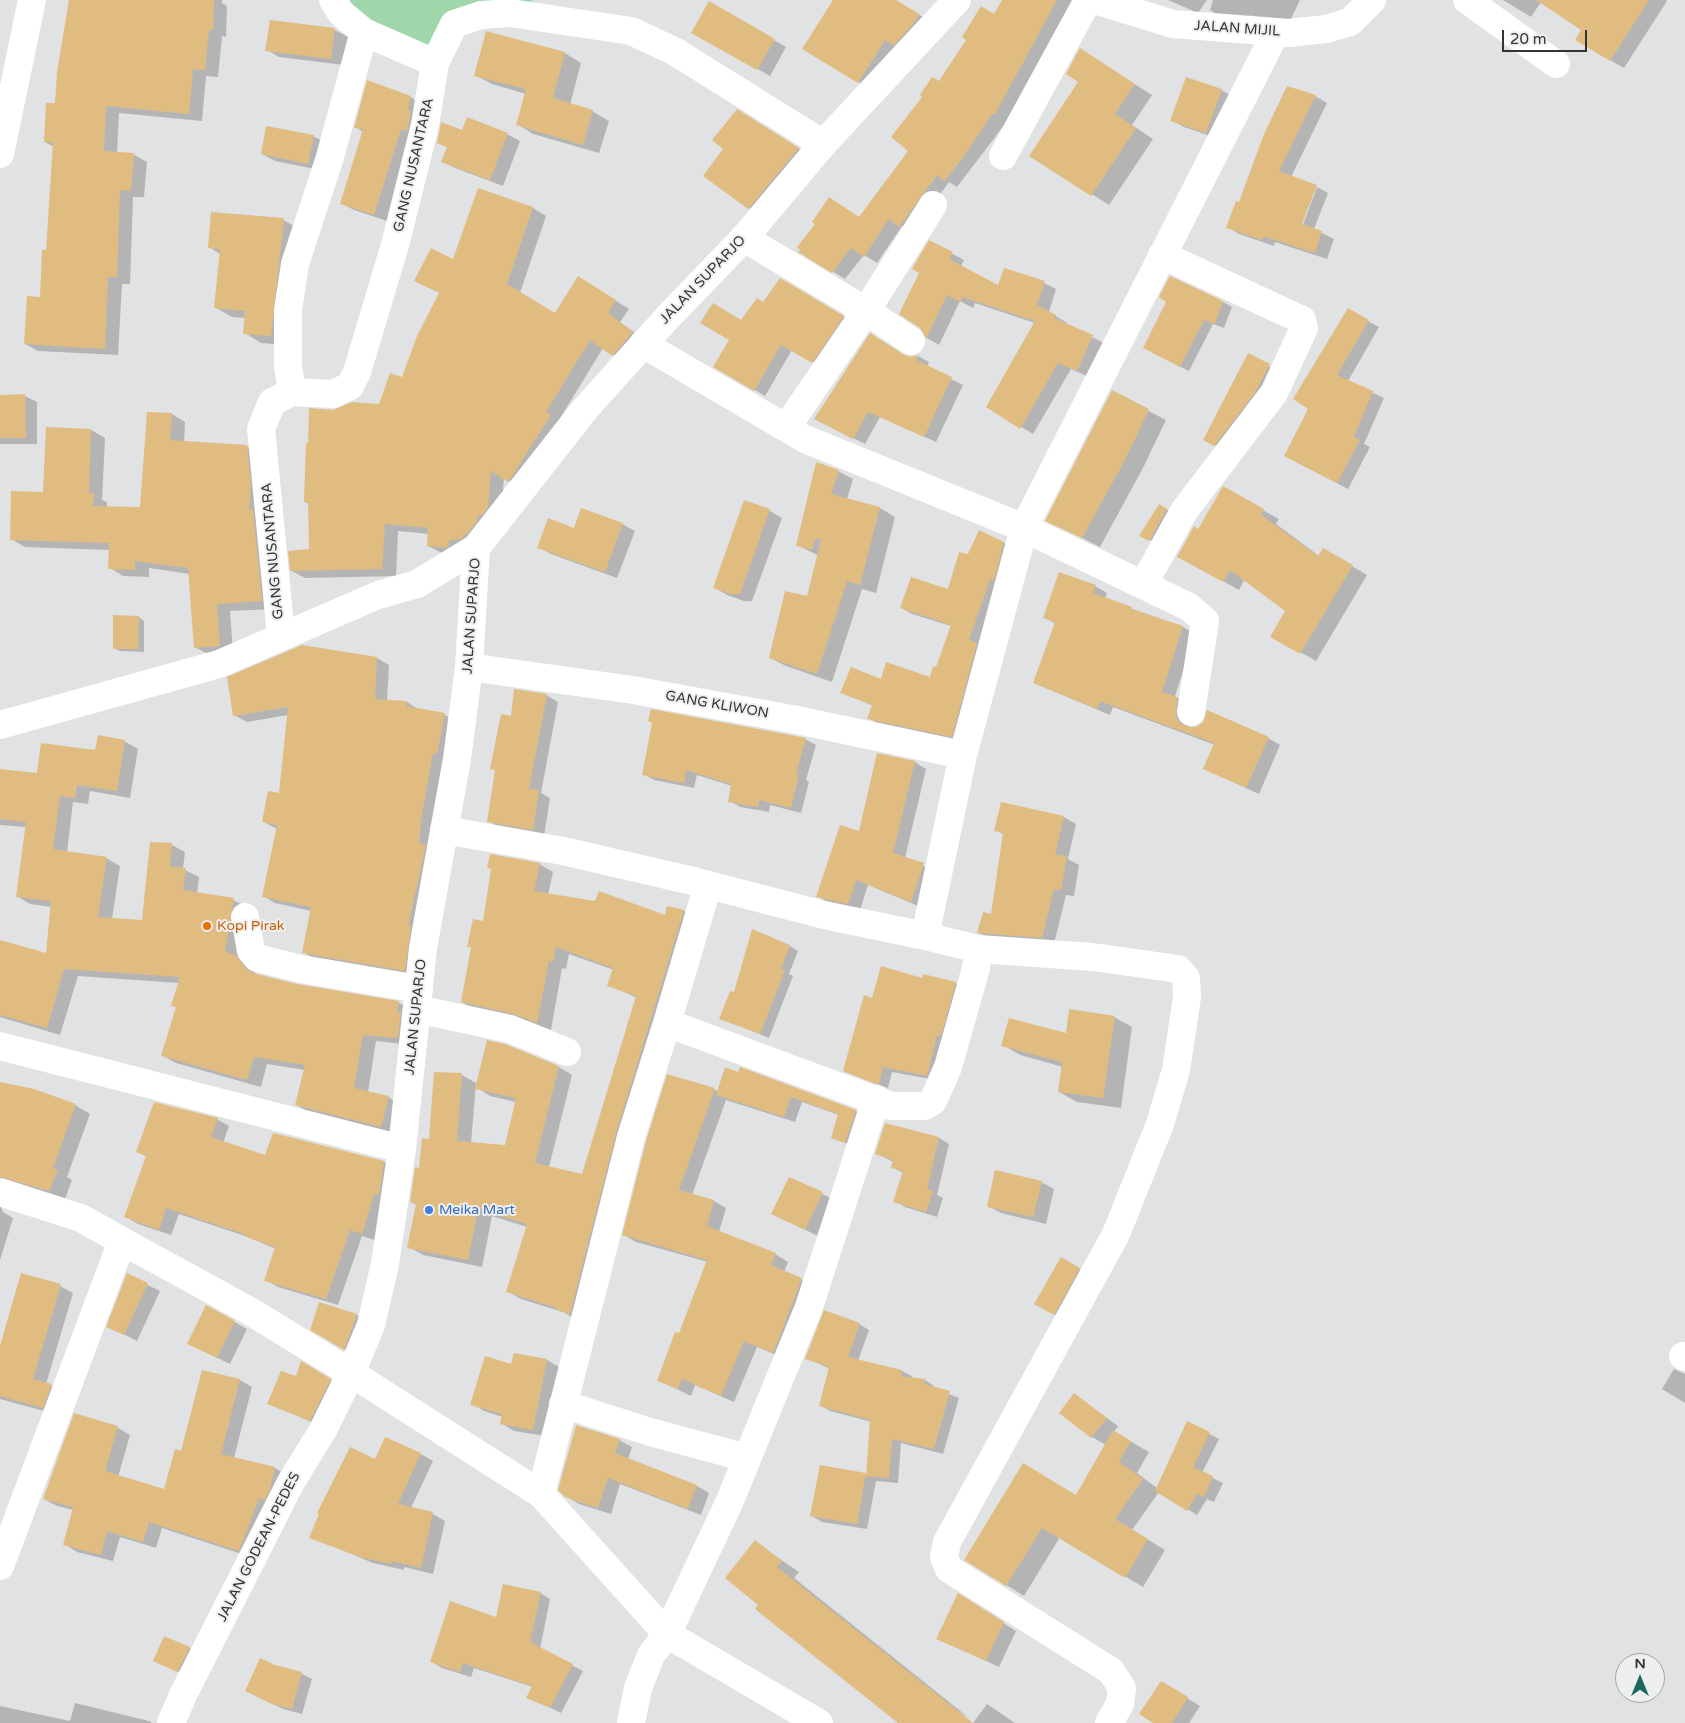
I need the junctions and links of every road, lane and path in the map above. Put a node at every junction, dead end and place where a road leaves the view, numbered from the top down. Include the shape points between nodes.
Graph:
1 (32, 0) edge
2 (333, 0) edge
3 (957, 0) edge
4 (1088, 0) edge
5 (1095, 0) edge
6 (1372, 0) edge
7 (1467, 0) edge
8 (364, 32) junction
9 (1276, 32) junction
10 (435, 63) junction
11 (1556, 64) dead end
12 (823, 144) junction
13 (0, 154) edge
14 (1003, 156) dead end
15 (933, 205) dead end
16 (744, 238) junction
17 (1162, 255) junction
18 (866, 311) junction
19 (911, 342) dead end
20 (643, 344) junction
21 (292, 392) junction
22 (786, 428) junction
23 (1024, 528) junction
24 (476, 548) junction
25 (1143, 585) junction
26 (281, 636) junction
27 (469, 668) junction
28 (1191, 712) dead end
29 (0, 725) edge
30 (963, 756) junction
31 (444, 830) junction
32 (708, 885) junction
33 (245, 917) dead end
34 (925, 936) junction
35 (978, 949) junction
36 (418, 999) junction
37 (668, 1023) junction
38 (0, 1046) edge
39 (567, 1052) dead end
40 (876, 1099) junction
41 (402, 1149) junction
42 (0, 1192) edge
43 (122, 1241) junction
44 (351, 1373) junction
45 (563, 1404) junction
46 (747, 1458) junction
47 (540, 1494) junction
48 (0, 1566) edge
49 (668, 1634) junction
50 (171, 1723) edge
51 (631, 1723) edge
52 (819, 1723) edge
53 (1109, 1723) edge

1 - 13 street
2 - 8 street via 341,13
3 - 12 street, JALAN SUPARJO
4 - 14 street
5 - 9 street, JALAN MIJIL via 1173,24
6 - 9 street, JALAN MIJIL via 1350,22 1326,29
7 - 11 street
8 - 10 street
8 - 21 street via 330,157 295,264 288,310 288,366
9 - 17 street
10 - 12 street, GANG NUSANTARA via 454,24 481,14 510,13 631,31 674,51
10 - 21 street, GANG NUSANTARA via 425,125 398,236 357,372 350,386 333,394
12 - 16 street, JALAN SUPARJO
15 - 18 street
16 - 18 street
16 - 20 street, JALAN SUPARJO
17 - 23 street
17 - 25 street via 1302,320 1304,328 1274,393 1184,511
18 - 19 street
18 - 22 street
20 - 22 street
20 - 24 street, JALAN SUPARJO via 585,409
21 - 26 street, GANG NUSANTARA via 272,402 261,428
22 - 23 street via 805,439
23 - 25 street
23 - 30 street
24 - 26 street via 417,584 378,595
24 - 27 street, JALAN SUPARJO
25 - 28 street via 1189,607 1205,621
26 - 29 street via 219,664
27 - 30 street, GANG KLIWON via 633,690 797,720
27 - 31 street, JALAN SUPARJO
30 - 34 street
31 - 32 street via 563,851
31 - 36 street, JALAN SUPARJO via 423,948
32 - 34 street via 824,915
32 - 37 street
33 - 36 street via 251,951 257,958
34 - 35 street
35 - 40 street via 976,968 948,1067 933,1101 925,1106 891,1106
35 - 53 street via 1093,956 1178,969 1186,978 1188,997 1176,1070 1160,1124 1116,1234 947,1542 944,1557 949,1569 1112,1671 1122,1688 1120,1704
36 - 39 street via 510,1029
36 - 41 street, JALAN SUPARJO
37 - 40 street
37 - 45 street via 631,1137
38 - 41 street
40 - 46 street via 809,1307
41 - 44 street, JALAN SUPARJO via 385,1264 371,1325
42 - 43 street via 81,1218
43 - 44 street via 248,1310
43 - 48 street
44 - 47 street
44 - 50 street, JALAN GODEAN-PEDES via 291,1482
45 - 46 street
45 - 47 street
46 - 49 street
47 - 49 street
49 - 51 street via 648,1663 638,1688
49 - 52 street

